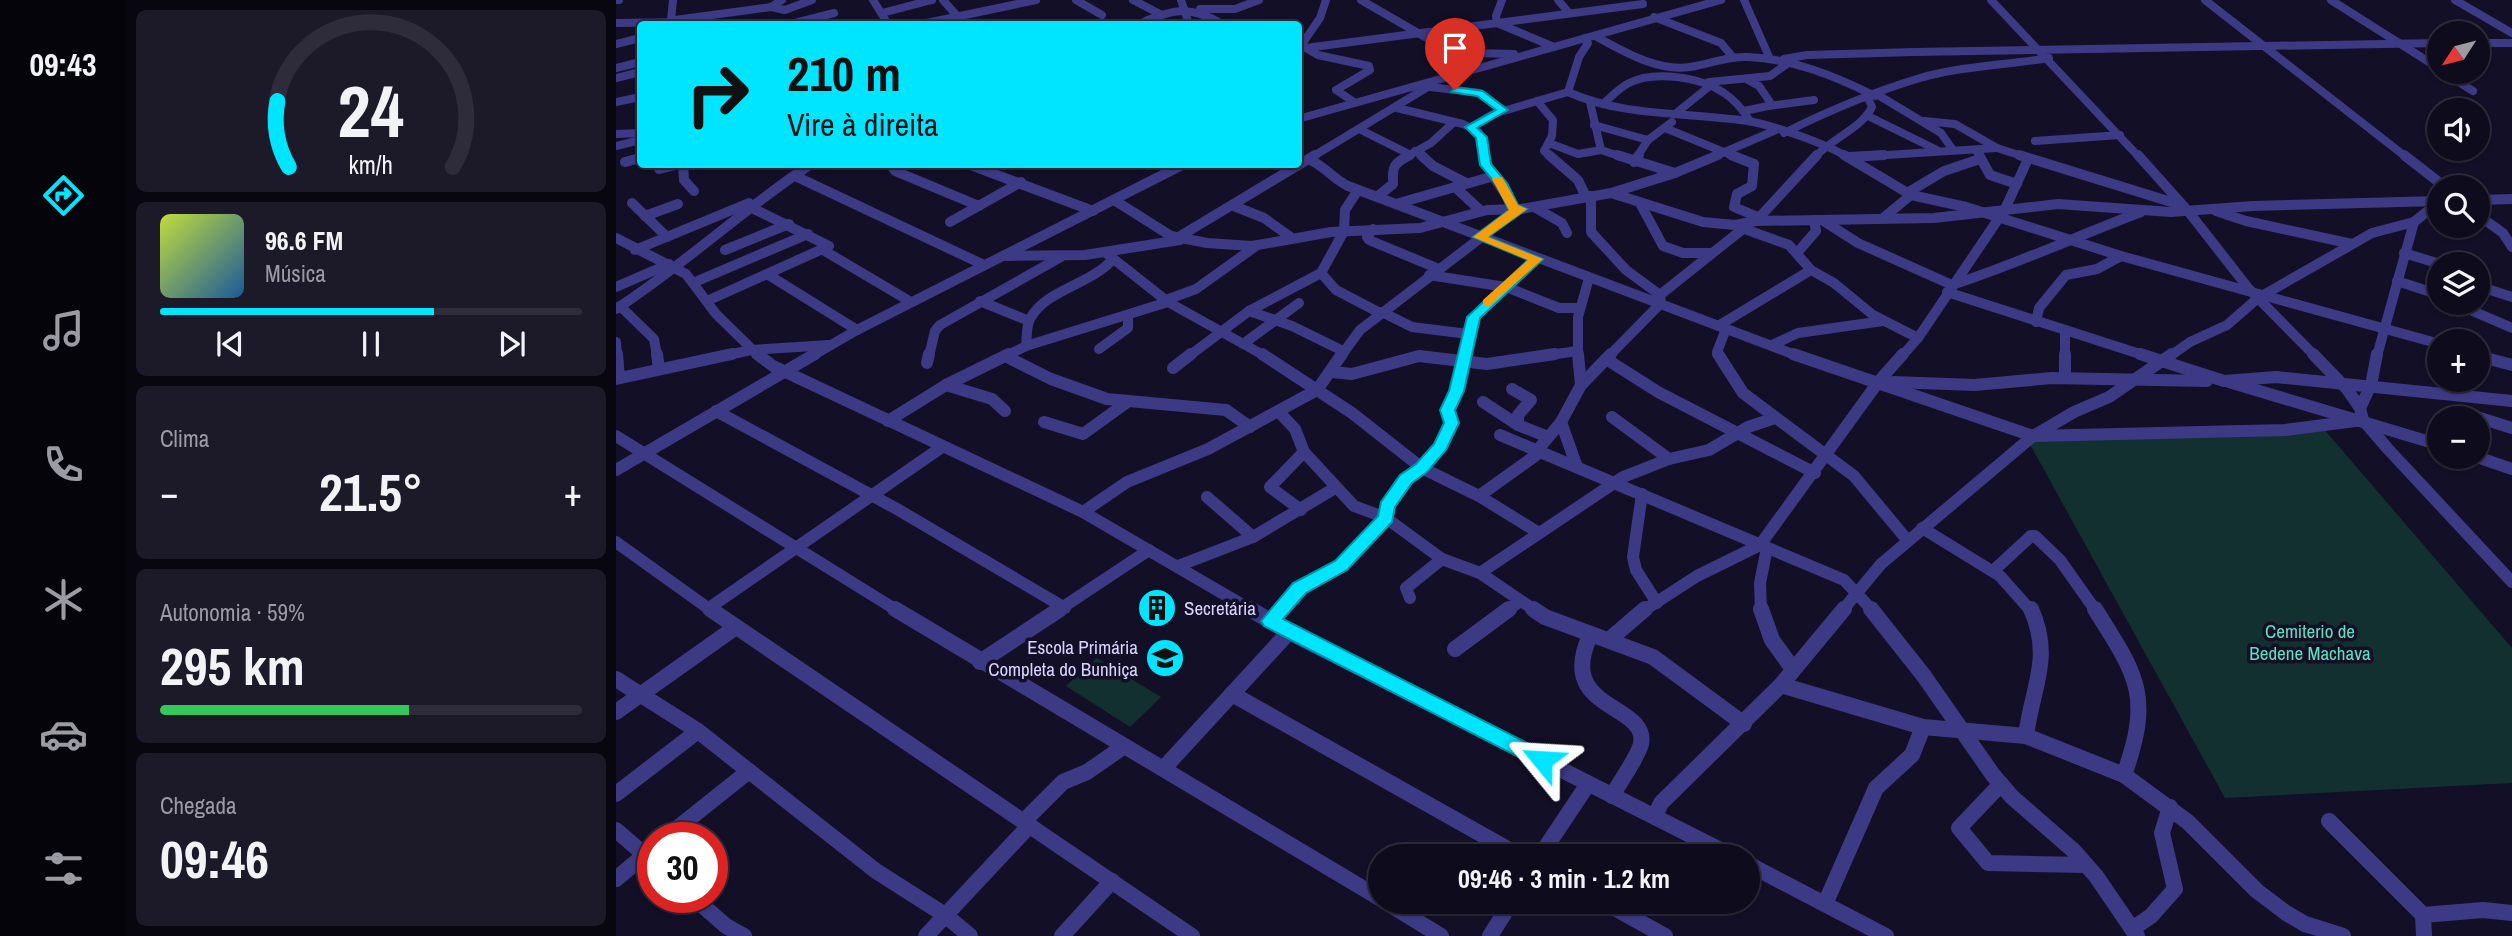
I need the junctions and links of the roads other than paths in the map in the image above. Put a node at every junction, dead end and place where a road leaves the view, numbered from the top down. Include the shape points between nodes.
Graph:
1 (673, 0) edge
2 (782, 0) edge
3 (812, 0) edge
4 (873, 0) edge
5 (932, 0) edge
6 (943, 0) edge
7 (1042, 0) edge
8 (1076, 0) edge
9 (1133, 0) edge
10 (1181, 0) edge
11 (1259, 0) edge
12 (1326, 0) edge
13 (1361, 0) edge
14 (1385, 0) edge
15 (1502, 0) edge
16 (1558, 0) edge
17 (1611, 0) edge
18 (1721, 0) edge
19 (1744, 0) edge
20 (1991, 0) edge
21 (2205, 0) edge
22 (2331, 0) edge
23 (2455, 0) edge
24 (1034, 1) edge
25 (1643, 2) edge
26 (1627, 4) junction
27 (1375, 5) junction
28 (771, 7) junction
29 (792, 8) junction
30 (1183, 9) junction
31 (1200, 9) junction
32 (834, 13) dead end
33 (882, 13) junction
34 (1569, 13) junction
35 (1160, 14) junction
36 (1102, 15) dead end
37 (958, 17) junction
38 (1654, 18) junction
39 (673, 20) junction
40 (662, 21) edge
41 (680, 21) edge
42 (801, 21) edge
43 (806, 21) edge
44 (886, 21) edge
45 (937, 21) edge
46 (1145, 21) edge
47 (1188, 21) edge
48 (1218, 21) edge
49 (637, 22) edge
50 (616, 23) edge
51 (1497, 23) junction
52 (1412, 32) junction
53 (2512, 33) edge
54 (1595, 36) junction
55 (1586, 38) junction
56 (637, 39) edge
57 (2427, 43) edge
58 (2490, 43) edge
59 (2512, 43) edge
60 (616, 44) edge
61 (2400, 44) junction
62 (1302, 47) edge
63 (1555, 47) junction
64 (2267, 47) junction
65 (1302, 49) edge
66 (1302, 49) edge
67 (1528, 54) junction
68 (1731, 55) junction
69 (2046, 55) junction
70 (1770, 59) junction
71 (1787, 60) junction
72 (2427, 62) edge
73 (637, 63) edge
74 (1690, 67) junction
75 (616, 68) edge
76 (637, 73) edge
77 (616, 78) edge
78 (1695, 78) junction
79 (1748, 80) junction
80 (1432, 84) junction
81 (1710, 84) junction
82 (2462, 84) edge
83 (2473, 91) dead end
84 (1567, 92) junction
85 (1874, 96) junction
86 (637, 98) edge
87 (1814, 100) dead end
88 (1537, 101) junction
89 (616, 102) edge
90 (1354, 102) junction
91 (1590, 102) junction
92 (1603, 104) junction
93 (1768, 106) junction
94 (1397, 108) junction
95 (1503, 110) junction
96 (1744, 111) junction
97 (1678, 114) junction
98 (1868, 116) junction
99 (1302, 118) edge
100 (1750, 121) junction
101 (1924, 121) junction
102 (1454, 122) junction
103 (1594, 125) junction
104 (1471, 127) junction
105 (1665, 128) junction
106 (1361, 130) junction
107 (1780, 132) junction
108 (637, 133) edge
109 (616, 134) edge
110 (2120, 135) junction
111 (1648, 140) junction
112 (637, 141) edge
113 (2035, 141) dead end
114 (1549, 142) junction
115 (616, 146) edge
116 (1825, 146) junction
117 (1997, 149) junction
118 (1601, 150) junction
119 (1937, 150) junction
120 (1953, 150) junction
121 (1325, 151) junction
122 (1412, 152) junction
123 (1723, 152) junction
124 (1978, 155) junction
125 (1849, 157) junction
126 (637, 159) edge
127 (1306, 159) edge
128 (2028, 159) junction
129 (625, 162) dead end
130 (1634, 162) junction
131 (1324, 166) junction
132 (663, 168) edge
133 (682, 168) edge
134 (806, 168) edge
135 (893, 168) edge
136 (979, 168) edge
137 (1176, 168) edge
138 (1292, 168) edge
139 (659, 169) dead end
140 (1675, 173) junction
141 (2430, 175) edge
142 (795, 176) junction
143 (1494, 176) junction
144 (1021, 183) junction
145 (1466, 183) junction
146 (2017, 184) junction
147 (1455, 187) junction
148 (1358, 190) junction
149 (694, 191) dead end
150 (1611, 193) junction
151 (1909, 194) junction
152 (1378, 196) junction
153 (1588, 197) junction
154 (759, 199) junction
155 (1114, 200) junction
156 (2490, 200) edge
157 (2512, 200) edge
158 (2427, 202) edge
159 (632, 203) dead end
160 (1399, 203) junction
161 (678, 204) dead end
162 (1640, 205) junction
163 (979, 206) junction
164 (1234, 206) junction
165 (1534, 206) junction
166 (2265, 206) junction
167 (750, 207) junction
168 (2185, 208) junction
169 (1517, 209) junction
170 (2213, 209) junction
171 (1093, 211) junction
172 (1481, 211) junction
173 (2141, 212) junction
174 (2427, 212) edge
175 (1986, 214) junction
176 (2001, 214) junction
177 (645, 216) junction
178 (1882, 218) junction
179 (1757, 219) junction
180 (1818, 220) junction
181 (1443, 221) junction
182 (950, 222) dead end
183 (2414, 222) junction
184 (2490, 223) edge
185 (789, 224) junction
186 (1739, 227) junction
187 (2277, 227) junction
188 (1373, 229) junction
189 (1344, 232) junction
190 (1567, 233) dead end
191 (808, 234) junction
192 (2508, 236) edge
193 (667, 237) junction
194 (1479, 237) junction
195 (616, 238) edge
196 (1292, 238) junction
197 (1180, 239) junction
198 (2067, 240) junction
199 (2352, 244) junction
200 (1256, 246) junction
201 (2512, 247) edge
202 (635, 250) junction
203 (725, 250) dead end
204 (823, 250) junction
205 (1712, 253) junction
206 (1797, 253) junction
207 (2403, 253) junction
208 (1109, 256) junction
209 (2121, 256) junction
210 (1001, 257) junction
211 (1061, 257) junction
212 (1536, 259) junction
213 (2427, 260) edge
214 (984, 265) junction
215 (674, 266) junction
216 (1439, 269) junction
217 (1811, 270) junction
218 (767, 274) junction
219 (1321, 274) junction
220 (1429, 275) junction
221 (1589, 278) junction
222 (2397, 281) junction
223 (695, 282) junction
224 (619, 283) edge
225 (1506, 287) junction
226 (1950, 288) junction
227 (2249, 289) junction
228 (2490, 290) edge
229 (2427, 291) edge
230 (2262, 296) junction
231 (2512, 297) edge
232 (1660, 299) junction
233 (707, 301) junction
234 (1167, 301) junction
235 (911, 302) junction
236 (981, 302) junction
237 (1299, 303) dead end
238 (618, 308) edge
239 (1578, 308) junction
240 (1249, 311) junction
241 (1381, 313) junction
242 (1128, 315) junction
243 (2482, 315) edge
244 (1273, 319) junction
245 (1029, 321) junction
246 (1884, 321) junction
247 (2036, 322) junction
248 (1722, 328) junction
249 (2383, 328) junction
250 (2512, 328) edge
251 (857, 330) junction
252 (2065, 330) junction
253 (1222, 333) junction
254 (1468, 334) junction
255 (1918, 338) junction
256 (2427, 340) edge
257 (616, 342) edge
258 (833, 344) junction
259 (1243, 344) junction
260 (1772, 345) junction
261 (1026, 346) junction
262 (1099, 349) dead end
263 (751, 351) junction
264 (1343, 351) junction
265 (1577, 351) junction
266 (1007, 357) junction
267 (1606, 359) junction
268 (2490, 359) edge
269 (2159, 360) junction
270 (927, 363) dead end
271 (1462, 363) junction
272 (2512, 365) edge
273 (1173, 368) dead end
274 (659, 369) junction
275 (785, 372) junction
276 (1332, 372) junction
277 (2065, 377) junction
278 (618, 378) edge
279 (2135, 379) junction
280 (1879, 381) junction
281 (2224, 381) junction
282 (2343, 384) junction
283 (946, 385) junction
284 (1581, 385) junction
285 (2371, 385) junction
286 (1512, 389) dead end
287 (1317, 390) junction
288 (2463, 396) junction
289 (2512, 401) edge
290 (1483, 402) dead end
291 (1126, 403) junction
292 (2464, 406) edge
293 (716, 411) junction
294 (1005, 411) dead end
295 (1279, 412) junction
296 (2362, 414) junction
297 (1612, 417) dead end
298 (1775, 418) junction
299 (888, 421) junction
300 (1044, 422) dead end
301 (1561, 422) junction
302 (2490, 422) edge
303 (1518, 425) junction
304 (1250, 427) junction
305 (2512, 428) edge
306 (1736, 434) junction
307 (1500, 435) dead end
308 (616, 436) edge
309 (2033, 436) junction
310 (1548, 437) junction
311 (2427, 438) edge
312 (942, 447) junction
313 (1304, 452) junction
314 (644, 453) junction
315 (1537, 453) junction
316 (1826, 453) junction
317 (1669, 459) junction
318 (2490, 461) edge
319 (1577, 467) junction
320 (1422, 468) junction
321 (2512, 468) edge
322 (616, 470) edge
323 (1815, 473) junction
324 (1616, 482) junction
325 (1335, 488) junction
326 (1643, 494) junction
327 (871, 495) junction
328 (1479, 496) junction
329 (1207, 497) dead end
330 (1301, 510) junction
331 (1083, 512) junction
332 (1386, 518) junction
333 (1922, 528) junction
334 (1539, 533) junction
335 (1253, 537) junction
336 (1908, 541) junction
337 (616, 542) edge
338 (1764, 546) junction
339 (794, 549) junction
340 (1149, 550) junction
341 (1442, 559) junction
342 (1178, 566) junction
343 (1993, 571) junction
344 (1480, 573) junction
345 (2512, 582) edge
346 (1857, 591) junction
347 (1410, 598) dead end
348 (1520, 601) junction
349 (1657, 603) junction
350 (709, 608) junction
351 (1065, 608) junction
352 (1270, 621) junction
353 (736, 627) junction
354 (1289, 632) junction
355 (1591, 636) junction
356 (1610, 639) junction
357 (1455, 649) dead end
358 (980, 662) junction
359 (1793, 669) junction
360 (616, 679) edge
361 (1781, 685) junction
362 (640, 694) junction
363 (1232, 694) junction
364 (616, 712) edge
365 (1744, 724) junction
366 (1923, 727) junction
367 (1958, 729) junction
368 (698, 731) junction
369 (2026, 736) junction
370 (1123, 747) junction
371 (1164, 768) junction
372 (749, 771) junction
373 (2124, 775) junction
374 (1588, 784) junction
375 (2001, 784) junction
376 (616, 794) edge
377 (1612, 796) junction
378 (2169, 807) junction
379 (1655, 816) junction
380 (2329, 821) dead end
381 (685, 822) edge
382 (1027, 823) junction
383 (616, 830) edge
384 (1499, 844) edge
385 (1548, 844) edge
386 (1709, 844) edge
387 (637, 845) edge
388 (637, 864) edge
389 (2087, 865) junction
390 (1760, 870) edge
391 (616, 879) edge
392 (1112, 881) junction
393 (1368, 892) edge
394 (1825, 904) junction
395 (714, 913) edge
396 (2512, 913) edge
397 (1405, 914) edge
398 (1503, 914) edge
399 (1625, 914) edge
400 (945, 915) junction
401 (2423, 915) junction
402 (2135, 933) edge
403 (744, 936) edge
404 (926, 936) edge
405 (970, 936) edge
406 (1062, 936) edge
407 (1192, 936) edge
408 (1441, 936) edge
409 (1490, 936) edge
410 (1665, 936) edge
411 (1886, 936) edge
412 (2343, 936) edge
413 (2424, 936) edge

1 - 39 street
2 - 28 street
3 - 29 street
4 - 33 street
5 - 33 street
6 - 37 street
7 - 24 street
8 - 36 street
9 - 35 street
10 - 30 street
11 - 31 street via 1235,9
12 - 62 street
13 - 27 street
14 - 27 street
15 - 51 street
16 - 34 street
17 - 26 street
18 - 38 street
19 - 70 street
20 - 69 street
21 - 64 street
22 - 61 street
23 - 53 street
24 - 37 street via 990,14
25 - 26 street
25 - 38 street
26 - 34 street
27 - 52 street
28 - 29 street
28 - 39 street
29 - 42 street
30 - 31 street
30 - 35 street
30 - 47 street
31 - 48 street
32 - 43 street
33 - 44 street
34 - 51 street
35 - 46 street
37 - 45 street
38 - 54 street
38 - 68 street via 1721,43
39 - 40 street
39 - 41 street
49 - 50 street
51 - 52 street
51 - 63 street
52 - 65 street
52 - 67 street via 1462,54
54 - 55 street
54 - 74 street via 1642,59
55 - 63 street
55 - 84 street via 1588,43 1576,60
56 - 60 street
57 - 61 street
58 - 59 street
61 - 64 street
61 - 72 street
63 - 67 street
64 - 69 street
64 - 141 street
66 - 90 street via 1369,66 1370,70 1336,90
67 - 80 street
68 - 70 street
68 - 74 street
69 - 71 street via 1820,55
69 - 85 street via 1921,78
69 - 110 street
70 - 71 street
71 - 79 street via 1770,76
71 - 85 street via 1841,77
73 - 75 street
74 - 78 street
76 - 77 street
78 - 81 street
78 - 92 street via 1642,78 1625,85
79 - 81 street
79 - 93 street via 1761,88
80 - 90 street
80 - 94 street
80 - 95 street via 1480,93
81 - 96 street
81 - 97 street
82 - 83 street
84 - 88 street
84 - 91 street
85 - 98 street
85 - 101 street
85 - 107 street via 1842,104
86 - 89 street
87 - 93 street
88 - 95 street
88 - 114 street via 1553,120
90 - 99 street
91 - 92 street
91 - 103 street
92 - 97 street
93 - 96 street
94 - 102 street
94 - 106 street
95 - 104 street
96 - 100 street
97 - 100 street
97 - 105 street
98 - 116 street
98 - 119 street via 1897,126
100 - 107 street
101 - 117 street via 1955,124
101 - 120 street via 1941,133
102 - 104 street
102 - 122 street via 1431,143
103 - 111 street
103 - 118 street
104 - 143 street via 1481,137 1483,156
105 - 111 street
105 - 123 street
106 - 121 street
106 - 122 street
107 - 116 street
107 - 123 street
108 - 109 street
110 - 113 street
110 - 168 street
111 - 130 street
112 - 115 street
114 - 118 street via 1578,154
114 - 153 street via 1546,153 1578,180
116 - 125 street
116 - 179 street
117 - 124 street
117 - 128 street
118 - 130 street
119 - 120 street
119 - 125 street
120 - 124 street
121 - 127 street
121 - 131 street
122 - 145 street
122 - 152 street via 1392,166 1394,184
123 - 140 street
123 - 179 street via 1756,167 1752,186 1737,194 1734,207
124 - 146 street via 1990,175
124 - 151 street
125 - 151 street
126 - 129 street
127 - 131 street
128 - 146 street
128 - 168 street
130 - 140 street
131 - 148 street via 1333,179
132 - 139 street
133 - 149 street via 684,180
134 - 142 street
135 - 163 street
136 - 144 street
137 - 155 street
138 - 164 street
140 - 150 street
142 - 154 street
142 - 214 street
143 - 145 street
143 - 169 street
144 - 163 street
144 - 171 street
145 - 147 street
146 - 176 street
147 - 160 street
147 - 172 street
148 - 152 street
148 - 189 street via 1345,211
150 - 153 street
150 - 162 street
151 - 175 street
151 - 178 street
152 - 160 street
153 - 165 street
153 - 232 street via 1591,232
154 - 167 street
154 - 193 street
155 - 171 street
155 - 197 street
156 - 157 street
158 - 166 street
159 - 177 street
160 - 181 street
161 - 177 street
162 - 186 street
162 - 205 street via 1663,246 1683,253
163 - 182 street
164 - 196 street via 1264,218
164 - 197 street
165 - 169 street
165 - 190 street via 1562,223
166 - 170 street
166 - 187 street
167 - 185 street
167 - 215 street
168 - 170 street
168 - 173 street
168 - 227 street
169 - 172 street
169 - 194 street
170 - 187 street
171 - 210 street
172 - 181 street
173 - 176 street via 2067,204
173 - 198 street
174 - 183 street
175 - 176 street
175 - 178 street
176 - 198 street
176 - 226 street
177 - 193 street
178 - 180 street
179 - 180 street
179 - 186 street
180 - 206 street via 1816,231
180 - 226 street
181 - 188 street via 1407,230
181 - 194 street
183 - 199 street via 2386,228
183 - 207 street
184 - 192 street
185 - 191 street
185 - 203 street
186 - 205 street
186 - 206 street via 1777,239
187 - 199 street
188 - 189 street
188 - 216 street via 1368,240
189 - 196 street
189 - 219 street
191 - 204 street via 828,245
191 - 223 street
192 - 201 street
193 - 202 street
194 - 212 street
194 - 216 street
195 - 202 street
196 - 200 street
197 - 200 street
197 - 208 street
198 - 209 street
198 - 226 street via 2018,264
199 - 230 street
200 - 234 street via 1199,287
202 - 215 street
204 - 218 street
204 - 235 street
205 - 232 street
206 - 217 street
207 - 213 street
207 - 222 street
208 - 211 street
208 - 234 street
208 - 245 street via 1105,271 1060,293
209 - 227 street
209 - 247 street via 2091,271 2066,275 2039,308
210 - 211 street
210 - 214 street
211 - 236 street
212 - 221 street
212 - 225 street
214 - 235 street
215 - 223 street
215 - 224 street
215 - 238 street
216 - 220 street
217 - 246 street
217 - 248 street
218 - 233 street
218 - 251 street
219 - 240 street
219 - 241 street via 1336,290
220 - 225 street
220 - 241 street
221 - 232 street
221 - 239 street
222 - 229 street
222 - 249 street
223 - 233 street
225 - 239 street via 1559,307
225 - 254 street via 1474,317
226 - 247 street
226 - 255 street
227 - 230 street
228 - 231 street
230 - 249 street
230 - 269 street via 2227,325
230 - 282 street
232 - 248 street
232 - 267 street
233 - 263 street
234 - 242 street
234 - 253 street
235 - 251 street
236 - 245 street
236 - 270 street via 937,328
237 - 244 street
238 - 274 street via 654,339
239 - 265 street
240 - 244 street
240 - 253 street
241 - 254 street via 1412,327
241 - 264 street
242 - 261 street
242 - 262 street via 1128,328
243 - 250 street
244 - 259 street
244 - 264 street
245 - 261 street
246 - 255 street
246 - 260 street via 1798,333
247 - 252 street
248 - 260 street
248 - 298 street via 1717,352 1723,365 1743,393
249 - 256 street
249 - 285 street
251 - 258 street
252 - 269 street
252 - 277 street
253 - 259 street
253 - 273 street
254 - 271 street
255 - 280 street
257 - 278 street
258 - 263 street
258 - 275 street
259 - 287 street
260 - 280 street
261 - 266 street
263 - 274 street
263 - 275 street
264 - 276 street
265 - 271 street via 1512,362
265 - 284 street
266 - 283 street
266 - 291 street via 1079,389
267 - 284 street
267 - 306 street
268 - 272 street
269 - 279 street
269 - 281 street
271 - 276 street via 1419,356 1352,374
271 - 320 street via 1457,391 1447,410 1448,436
274 - 278 street
275 - 293 street
275 - 299 street
276 - 287 street
277 - 279 street
277 - 280 street via 1975,385
279 - 281 street
279 - 309 street
280 - 309 street
280 - 316 street
281 - 282 street via 2265,377
281 - 296 street
282 - 285 street
282 - 296 street
283 - 294 street via 992,399
283 - 299 street
284 - 301 street
285 - 288 street
285 - 296 street
286 - 303 street via 1531,400 1518,415
287 - 295 street
287 - 320 street
288 - 289 street
288 - 292 street
290 - 303 street
291 - 300 street via 1083,435
291 - 304 street via 1226,410
293 - 314 street
293 - 327 street
295 - 304 street
295 - 313 street via 1295,429
296 - 309 street via 2285,430
296 - 311 street
296 - 345 street
297 - 317 street
298 - 306 street
298 - 316 street
299 - 312 street
301 - 310 street
301 - 319 street
302 - 305 street
303 - 310 street
304 - 331 street via 1133,478
306 - 317 street via 1709,450
306 - 323 street
307 - 315 street
308 - 314 street
309 - 333 street
310 - 315 street
312 - 327 street
312 - 331 street
313 - 325 street
313 - 330 street via 1270,487
314 - 322 street
314 - 339 street
315 - 319 street
315 - 328 street
316 - 323 street
316 - 336 street via 1854,476
317 - 324 street
318 - 321 street
319 - 324 street
320 - 328 street
320 - 332 street via 1394,494
323 - 338 street
324 - 326 street
324 - 334 street
325 - 330 street
325 - 332 street via 1354,506
326 - 338 street
326 - 349 street via 1633,557
327 - 339 street
327 - 351 street
328 - 334 street
329 - 335 street
330 - 335 street
331 - 340 street
332 - 341 street
332 - 352 street via 1341,565 1300,588
333 - 336 street
333 - 343 street
334 - 344 street
335 - 342 street
336 - 346 street
337 - 350 street
338 - 346 street via 1844,580
338 - 349 street via 1697,576
338 - 359 street via 1760,609 1775,648
339 - 350 street
339 - 358 street
340 - 342 street
340 - 351 street
341 - 344 street
341 - 347 street via 1406,588
342 - 352 street
343 - 369 street via 2032,612 2039,630 2043,651
343 - 373 street via 2031,536 2040,538 2077,579 2137,685 2138,732
344 - 348 street
346 - 359 street
346 - 367 street via 1924,676
348 - 355 street
348 - 357 street
349 - 356 street
350 - 353 street
351 - 358 street
352 - 354 street
353 - 362 street
353 - 382 street
354 - 363 street
354 - 374 street
355 - 356 street
355 - 377 street via 1581,655 1585,684 1589,692 1619,709 1639,732 1641,743
356 - 365 street via 1653,657
358 - 370 street
359 - 361 street
360 - 362 street
361 - 365 street
361 - 366 street
362 - 364 street
362 - 368 street
363 - 371 street
363 - 384 street
365 - 379 street via 1661,803
366 - 367 street
366 - 394 street via 1912,755 1877,788
367 - 369 street
367 - 375 street
368 - 372 street
368 - 376 street
369 - 373 street
370 - 371 street
370 - 382 street via 1063,782
371 - 393 street
372 - 381 street
372 - 400 street via 876,871
373 - 378 street
374 - 377 street
374 - 385 street
375 - 389 street
375 - 389 street via 1959,828 1982,859 1996,864
377 - 379 street
378 - 402 street via 2162,834 2175,888
378 - 412 street via 2286,914
379 - 386 street
380 - 401 street
382 - 392 street
382 - 400 street
383 - 387 street
388 - 391 street
389 - 402 street
390 - 394 street
392 - 406 street
392 - 407 street
394 - 411 street
395 - 403 street
396 - 401 street via 2483,910
397 - 408 street
398 - 409 street
399 - 410 street
400 - 404 street
400 - 405 street
401 - 413 street

